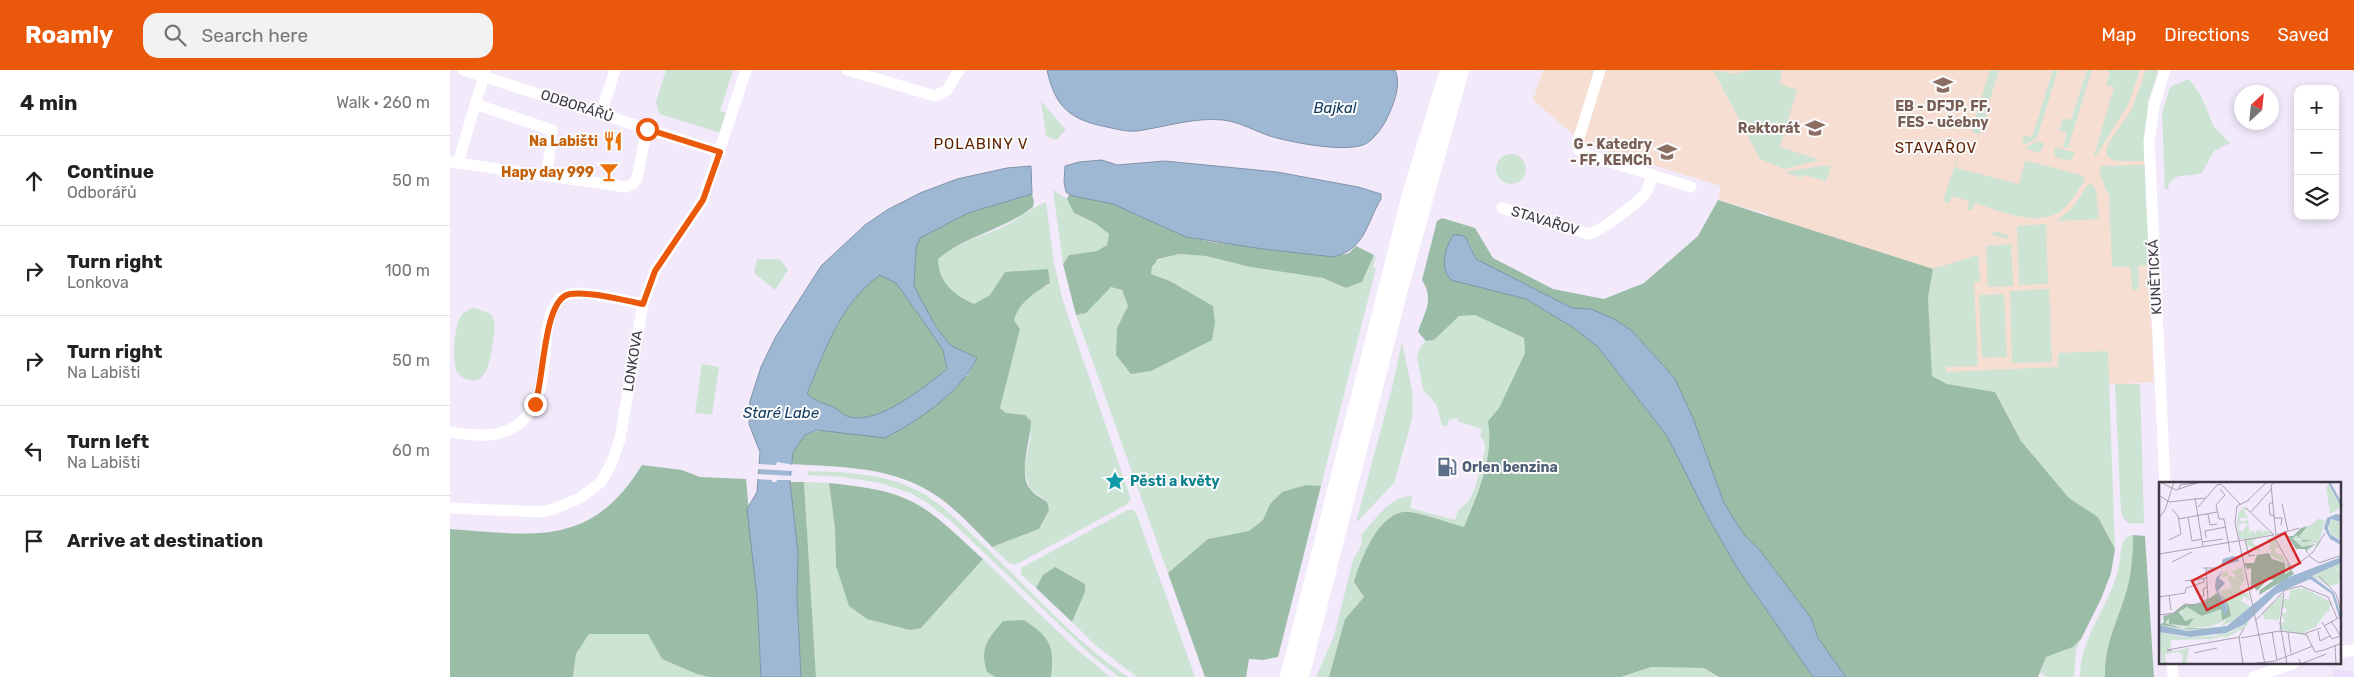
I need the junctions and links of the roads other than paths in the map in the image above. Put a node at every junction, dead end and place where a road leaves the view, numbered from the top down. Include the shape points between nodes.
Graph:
1 (462, 70) edge
2 (614, 70) edge
3 (746, 70) edge
4 (847, 70) edge
5 (959, 70) edge
6 (1448, 70) edge
7 (1461, 70) edge
8 (1600, 70) edge
9 (2165, 71) edge
10 (485, 73) edge
11 (476, 104) junction
12 (601, 114) junction
13 (647, 129) junction
14 (720, 152) junction
15 (454, 162) edge
16 (1652, 175) junction
17 (547, 176) junction
18 (1691, 187) dead end
19 (1502, 208) dead end
20 (643, 304) junction
21 (450, 432) edge
22 (2164, 482) edge
23 (450, 508) edge
24 (2172, 664) edge
25 (2291, 664) edge
26 (1288, 677) edge
27 (1301, 677) edge
28 (2173, 677) edge
29 (2254, 677) edge

1 - 10 street, ODBORÁŘŮ
2 - 12 street
3 - 14 street, LONKOVA
4 - 5 street via 935,96 947,90
6 - 26 main road via 1411,191
7 - 27 main road via 1410,250
8 - 16 street via 1578,141 1579,150
9 - 22 street, KUNĚTICKÁ via 2154,105 2149,141
10 - 11 street
10 - 12 street, ODBORÁŘŮ
11 - 15 street
11 - 17 street via 552,130
12 - 13 street, ODBORÁŘŮ
13 - 14 street, ODBORÁŘŮ
13 - 17 street via 637,178 630,186
14 - 20 street, LONKOVA via 703,200 655,271
15 - 17 street
16 - 18 street
16 - 19 street, STAVAŘOV via 1641,198 1588,234
20 - 21 street via 565,295 550,317 540,388 529,414 513,428 494,434
20 - 23 street, LONKOVA via 620,439 600,482 580,498 540,512
24 - 28 street
25 - 29 street

